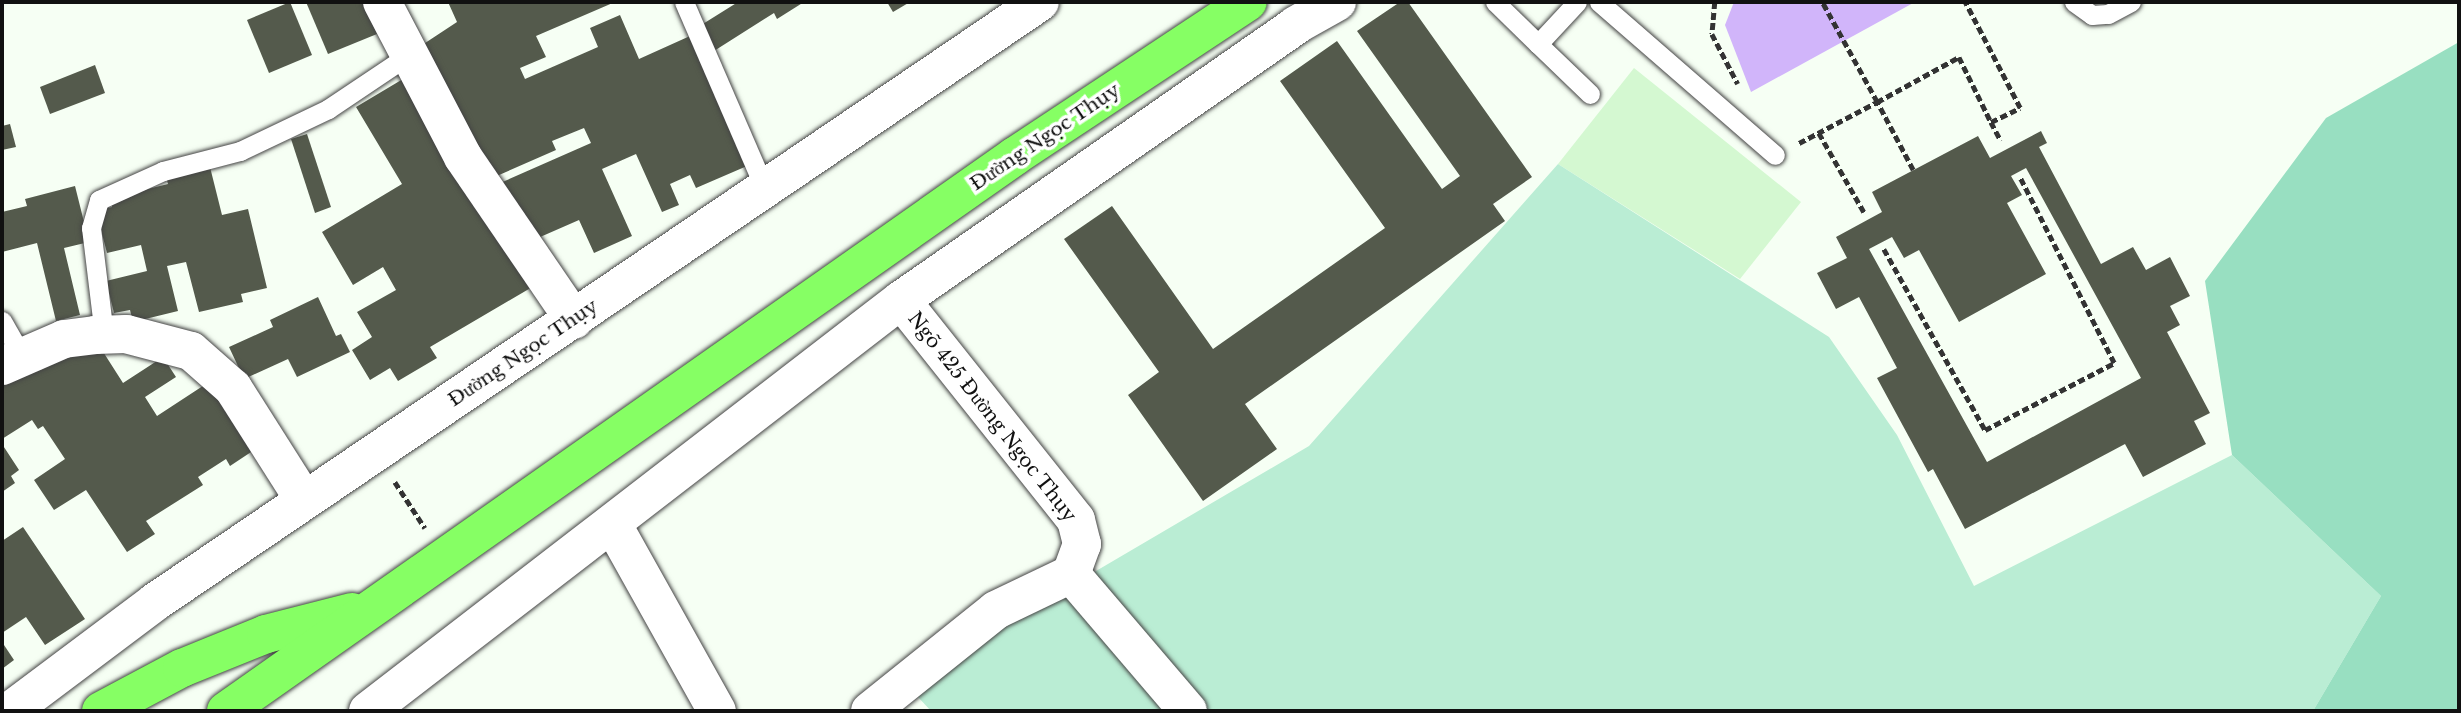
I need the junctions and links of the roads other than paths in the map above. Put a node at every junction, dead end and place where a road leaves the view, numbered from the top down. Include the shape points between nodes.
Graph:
1 (382, 2) edge
2 (684, 2) edge
3 (1040, 2) edge
4 (1248, 2) edge
5 (1337, 2) edge
6 (1495, 2) edge
7 (1577, 2) edge
8 (1599, 2) edge
9 (2074, 2) edge
10 (2131, 2) edge
11 (1538, 44) junction
12 (407, 56) junction
13 (1590, 94) dead end
14 (1775, 155) road end
15 (764, 187) junction
16 (901, 300) junction
17 (574, 320) junction
18 (2, 321) edge
19 (104, 335) junction
20 (12, 361) edge
21 (304, 500) junction
22 (613, 525) junction
23 (1071, 574) junction
24 (374, 606) junction
25 (10, 711) edge
26 (101, 711) edge
27 (226, 711) edge
28 (368, 711) edge
29 (717, 711) edge
30 (870, 711) edge
31 (1188, 711) edge

1 - 12 street
2 - 15 lane
3 - 15 street, Đường Ngọc Thụy
4 - 24 main road, Đường Ngọc Thụy via 1015,156
5 - 16 street via 1296,25
6 - 11 lane
7 - 11 lane
8 - 14 lane
9 - 10 lane via 2092,15 2108,14
11 - 13 lane
12 - 17 street via 463,157
12 - 19 lane via 328,109 240,151 163,171 99,200 92,212 91,239
15 - 17 street, Đường Ngọc Thụy
16 - 22 street
16 - 23 street, Ngõ 425 Đường Ngọc Thụy via 1076,520 1082,544
17 - 21 street, Đường Ngọc Thụy
18 - 20 lane
19 - 20 street via 64,339
19 - 21 street via 126,334 191,351 233,388
21 - 25 street, Đường Ngọc Thụy via 57,672
22 - 28 street
22 - 29 street
23 - 30 street via 996,610
23 - 31 street
24 - 26 main road via 267,634 182,668
24 - 27 main road, Đường Ngọc Thụy

